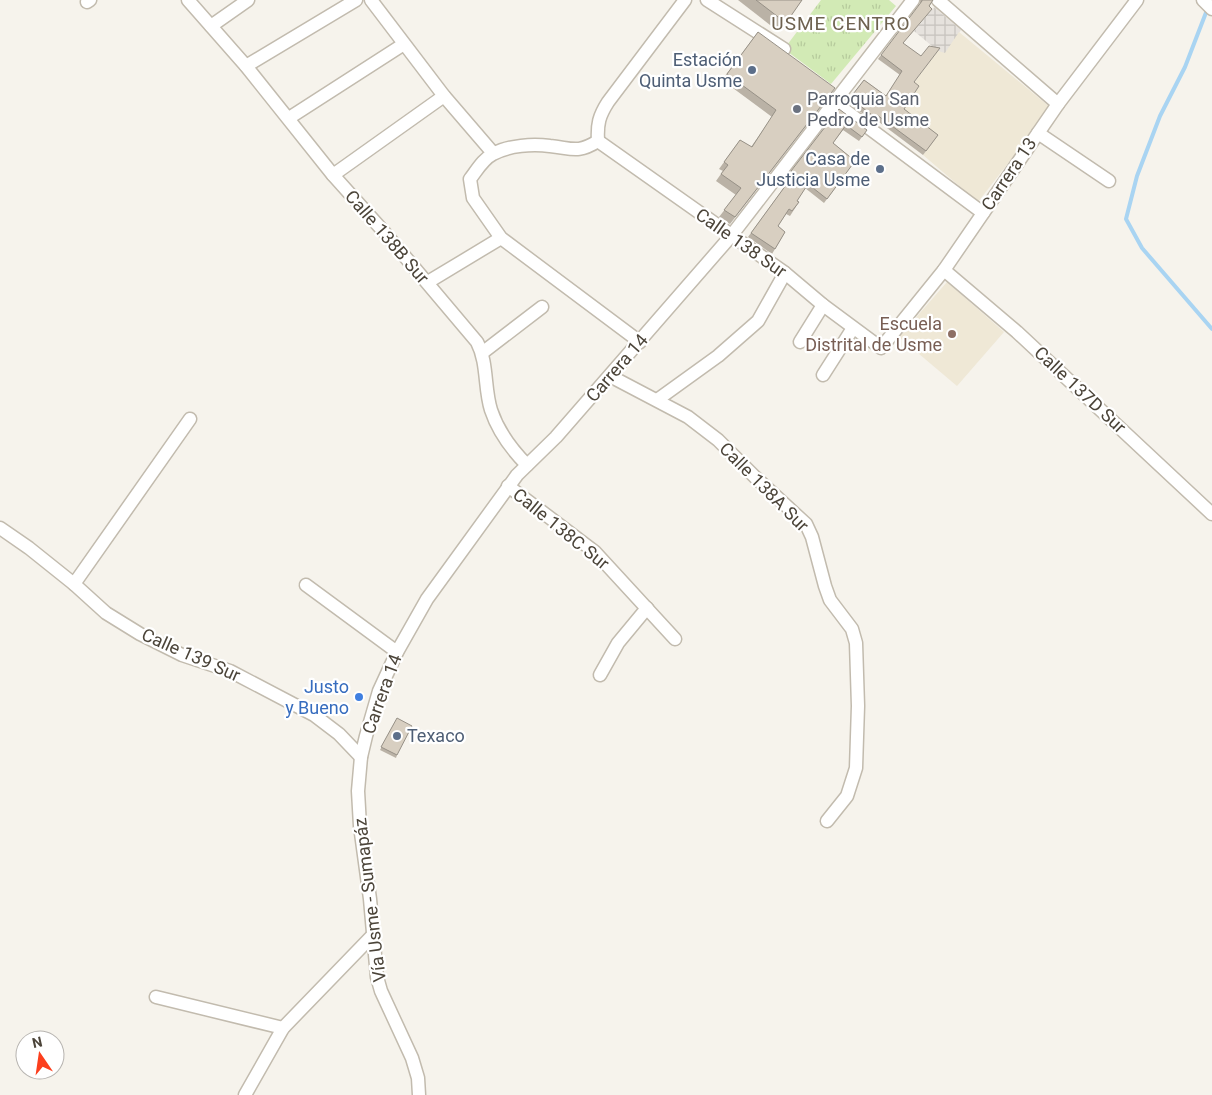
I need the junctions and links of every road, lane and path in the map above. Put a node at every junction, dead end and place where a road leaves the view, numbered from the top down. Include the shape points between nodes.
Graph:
1 (188, 0) edge
2 (248, 0) edge
3 (356, 0) edge
4 (371, 0) edge
5 (685, 0) edge
6 (707, 0) edge
7 (912, 0) edge
8 (938, 0) edge
9 (1137, 0) edge
10 (1203, 0) edge
11 (1212, 8) edge
12 (212, 26) junction
13 (404, 44) junction
14 (784, 49) edge
15 (246, 66) junction
16 (444, 96) junction
17 (834, 102) junction
18 (1058, 104) junction
19 (289, 118) junction
20 (1038, 133) junction
21 (598, 141) junction
22 (493, 154) junction
23 (333, 174) junction
24 (1109, 181) dead end
25 (983, 213) junction
26 (732, 236) junction
27 (501, 238) junction
28 (944, 270) junction
29 (785, 273) junction
30 (428, 282) junction
31 (823, 305) junction
32 (542, 307) dead end
33 (853, 328) junction
34 (640, 342) junction
35 (800, 342) dead end
36 (881, 348) joint
37 (482, 353) junction
38 (822, 375) dead end
39 (610, 376) junction
40 (658, 400) junction
41 (190, 419) dead end
42 (527, 465) junction
43 (508, 486) junction
44 (1212, 514) edge
45 (0, 528) edge
46 (74, 584) junction
47 (306, 586) dead end
48 (647, 608) junction
49 (675, 639) dead end
50 (397, 652) junction
51 (600, 675) dead end
52 (361, 757) junction
53 (827, 821) dead end
54 (372, 936) junction
55 (156, 997) dead end
56 (283, 1028) junction
57 (245, 1095) edge
58 (419, 1095) edge

1 - 12 street, Calle 138B Sur
2 - 12 street
3 - 15 street
4 - 13 street
5 - 21 street via 608,102 600,115
6 - 14 street
7 - 17 street, Carrera 14
8 - 18 street
9 - 18 street, Carrera 13
10 - 11 street
12 - 15 street, Calle 138B Sur
13 - 16 street
13 - 19 street
15 - 19 street, Calle 138B Sur
16 - 22 street
16 - 23 street
17 - 25 street
17 - 26 street, Carrera 14
18 - 20 street, Carrera 13
19 - 23 street, Calle 138B Sur
20 - 24 street
20 - 25 street, Carrera 13
21 - 22 street via 586,148 572,150 523,145
21 - 26 street, Calle 138 Sur
22 - 27 street via 470,179 473,198
23 - 30 street, Calle 138B Sur
25 - 28 street, Carrera 13
26 - 29 street, Calle 138 Sur
26 - 34 street, Carrera 14
27 - 30 street
27 - 34 street
28 - 36 street, Carrera 13
28 - 44 street, Calle 137D Sur via 1018,332
29 - 31 street, Calle 138 Sur
29 - 40 street via 758,321 718,356
30 - 37 street, Calle 138B Sur via 477,342
31 - 33 street, Calle 138 Sur
31 - 35 street
32 - 37 street
33 - 36 street, Calle 138 Sur
33 - 38 street
34 - 39 street, Carrera 14
37 - 42 street, Calle 138B Sur via 491,410 500,431
39 - 40 street, Calle 138A Sur
39 - 42 street, Carrera 14
40 - 53 street, Calle 138A Sur via 688,416 718,440 806,524 830,600 852,630 856,643 858,706 856,768 847,796
41 - 46 street
42 - 43 street, Carrera 14
43 - 48 street, Calle 138C Sur via 595,552
43 - 50 street, Carrera 14 via 427,599
45 - 46 street, Calle 139 Sur
46 - 52 street, Calle 139 Sur via 106,613 140,634 182,655 230,671 314,714
47 - 50 street
48 - 49 street, Calle 138C Sur
48 - 51 street via 618,643
50 - 52 street, Carrera 14 via 380,691
52 - 54 street, Vía Usme - Sumapáz via 358,791 360,826
54 - 56 street
54 - 58 street, Vía Usme - Sumapáz via 377,977 412,1058
55 - 56 street
56 - 57 street

